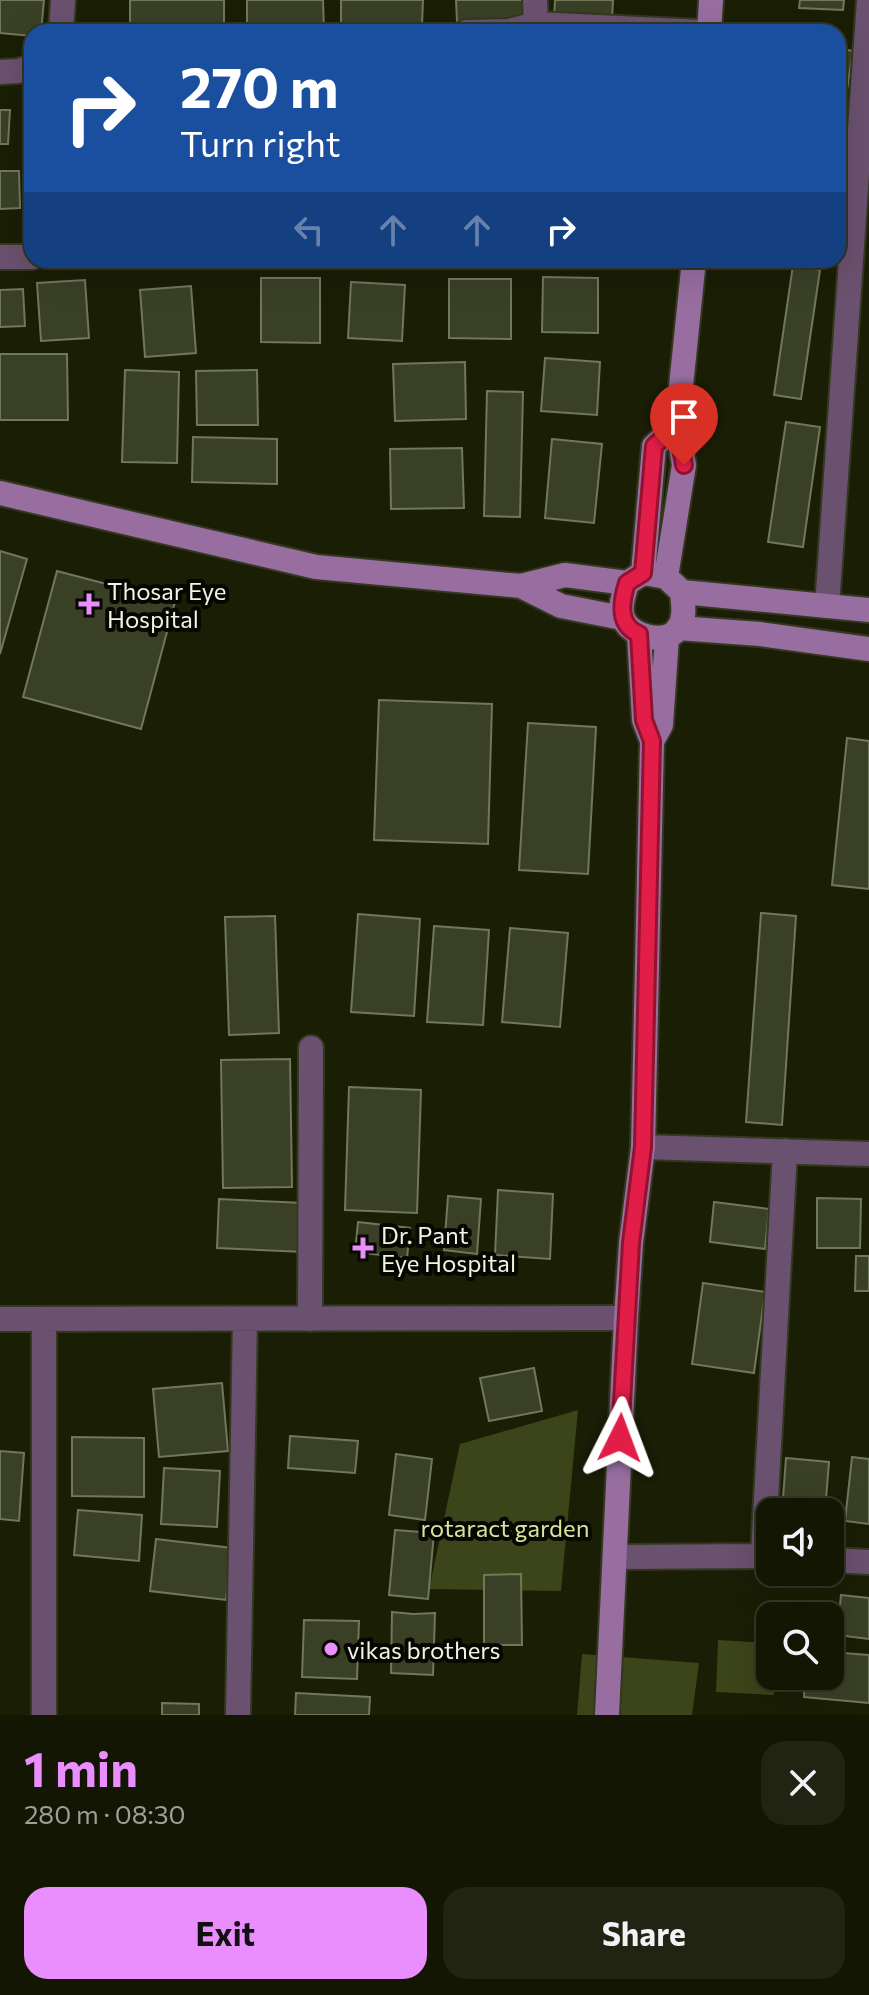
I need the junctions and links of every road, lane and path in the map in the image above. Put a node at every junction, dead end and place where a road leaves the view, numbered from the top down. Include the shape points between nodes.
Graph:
1 (63, 0) edge
2 (711, 0) edge
3 (869, 0) edge
4 (536, 12) edge
5 (62, 24) edge
6 (519, 24) edge
7 (636, 24) edge
8 (710, 24) edge
9 (24, 69) edge
10 (0, 72) edge
11 (0, 257) edge
12 (24, 257) edge
13 (693, 268) edge
14 (0, 493) edge
15 (654, 581) junction
16 (521, 586) junction
17 (827, 606) junction
18 (869, 610) edge
19 (631, 626) junction
20 (673, 632) junction
21 (869, 649) edge
22 (652, 741) junction
23 (311, 1048) dead end
24 (643, 1147) junction
25 (785, 1151) junction
26 (869, 1154) edge
27 (626, 1318) junction
28 (0, 1319) edge
29 (44, 1319) junction
30 (245, 1319) junction
31 (310, 1319) junction
32 (770, 1498) edge
33 (756, 1555) edge
34 (615, 1557) junction
35 (844, 1561) edge
36 (869, 1562) edge
37 (44, 1715) edge
38 (238, 1715) edge
39 (607, 1715) edge

1 - 5 street
2 - 8 main road
3 - 17 street
4 - 6 street
4 - 7 street
9 - 10 street
11 - 12 street
13 - 15 main road via 677,425 654,446
14 - 16 main road via 316,567
15 - 16 main road via 565,575
15 - 17 main road
15 - 19 main road via 622,600
15 - 20 main road via 684,612
16 - 19 main road via 561,606
17 - 18 main road
19 - 20 main road via 647,636
19 - 22 main road via 644,720
20 - 21 main road via 760,634
20 - 22 main road via 661,725
22 - 24 main road
23 - 31 street
24 - 25 street
24 - 27 main road
25 - 26 street
25 - 32 street
27 - 31 street
27 - 34 main road
28 - 29 street
29 - 30 street
29 - 37 street
30 - 31 street
30 - 38 street
33 - 34 street
34 - 39 main road
35 - 36 street

